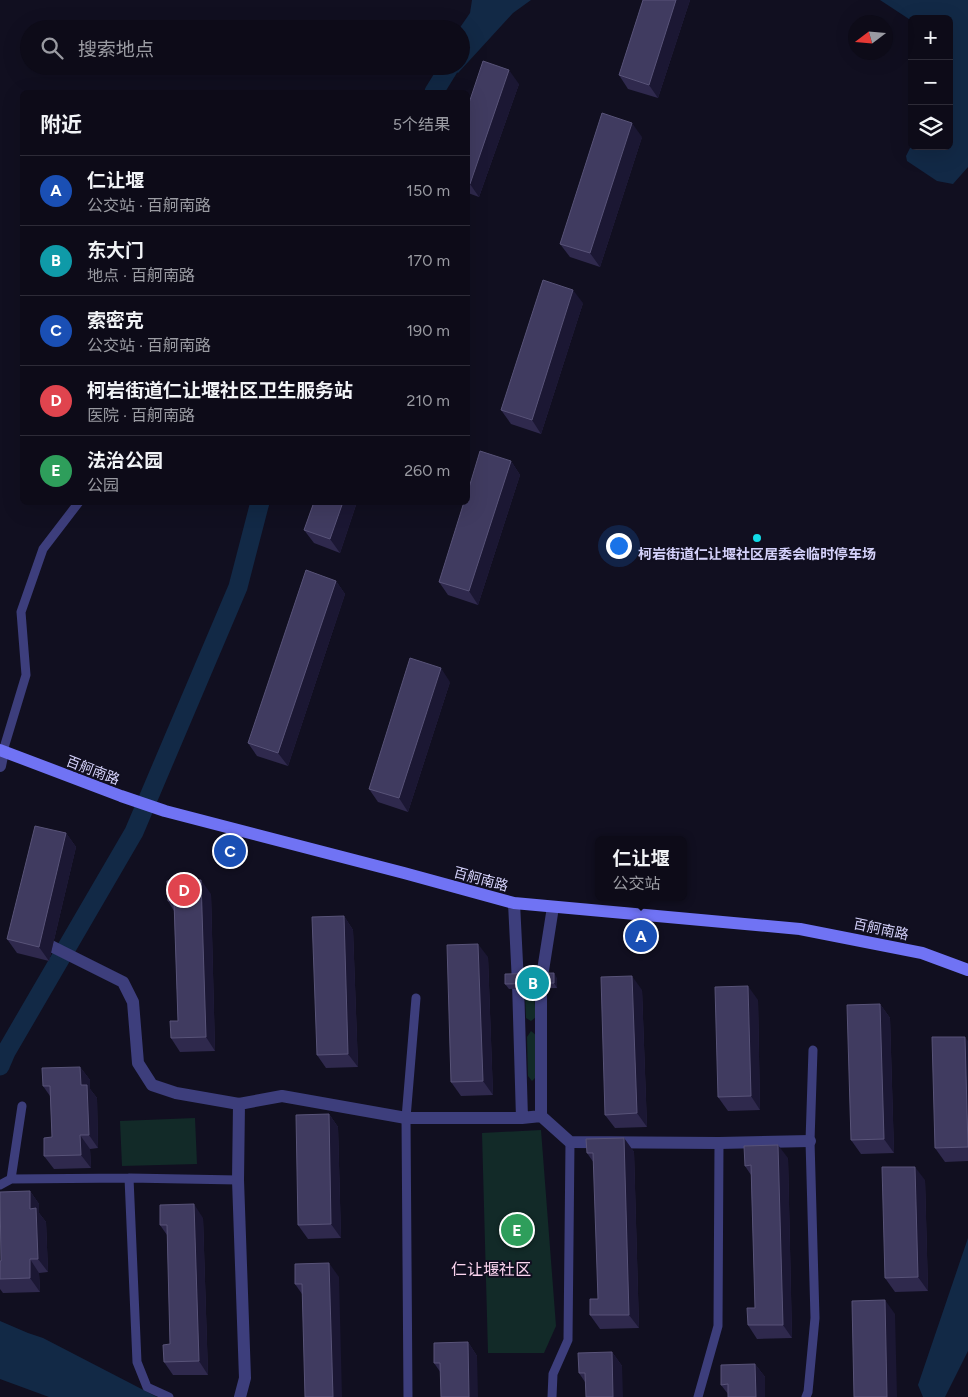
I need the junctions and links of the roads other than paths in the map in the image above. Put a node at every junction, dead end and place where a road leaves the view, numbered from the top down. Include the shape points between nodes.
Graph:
1 (77, 505) edge
2 (2, 751) edge
3 (0, 766) edge
4 (514, 903) junction
5 (553, 907) junction
6 (51, 946) dead end
7 (968, 970) edge
8 (416, 998) dead end
9 (813, 1050) dead end
10 (239, 1104) junction
11 (22, 1106) dead end
12 (541, 1116) junction
13 (406, 1118) junction
14 (522, 1118) junction
15 (810, 1141) junction
16 (570, 1142) junction
17 (719, 1143) junction
18 (129, 1178) junction
19 (11, 1179) junction
20 (238, 1180) junction
21 (0, 1185) edge
22 (169, 1397) edge
23 (240, 1397) edge
24 (408, 1397) edge
25 (552, 1397) edge
26 (698, 1397) edge
27 (806, 1397) edge

1 - 2 lane via 43,549 21,612 26,675
2 - 3 street
2 - 4 street, 百舸南路 via 165,811
4 - 5 street, 百舸南路
4 - 14 street
5 - 7 street, 百舸南路 via 800,929 922,953
5 - 12 street via 541,983
6 - 10 street via 122,982 133,1002 138,1063 152,1085 176,1093
8 - 13 lane
9 - 15 lane
10 - 13 street via 282,1096
10 - 20 street
11 - 19 lane
12 - 14 street
12 - 16 street
13 - 14 street
13 - 24 lane
15 - 17 street
15 - 27 lane via 815,1318
16 - 17 street
16 - 25 lane via 568,1340 553,1374
17 - 26 lane via 718,1326
18 - 19 lane
18 - 20 lane
18 - 22 lane via 137,1362 147,1386
19 - 21 lane
20 - 23 street via 245,1378

